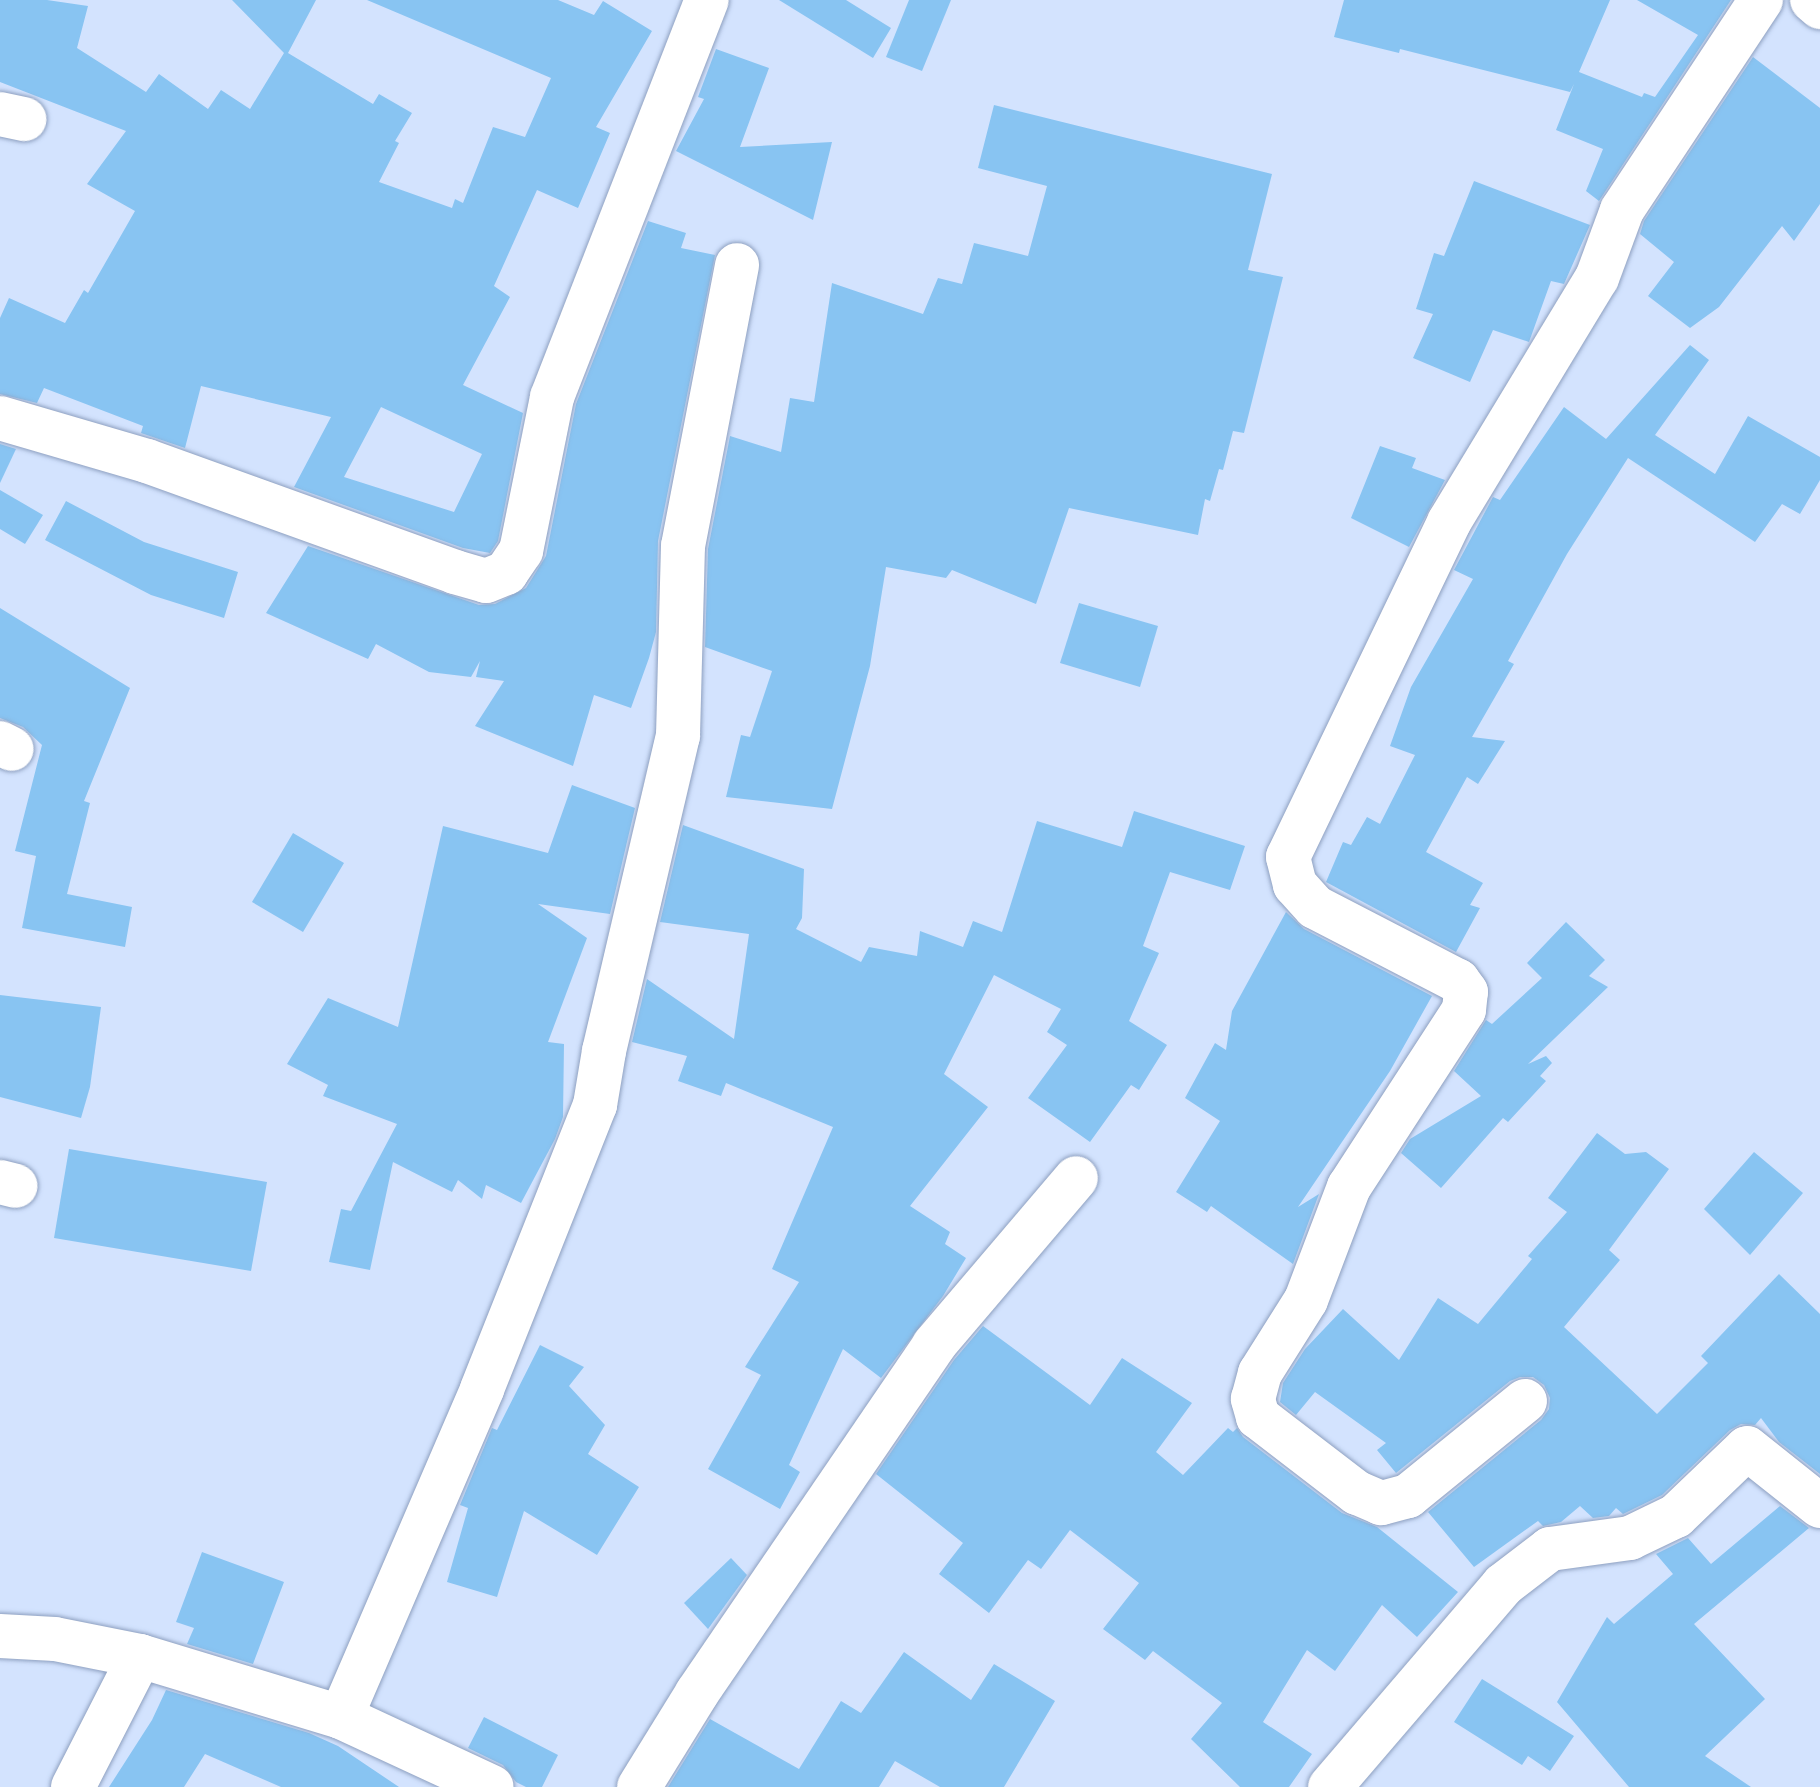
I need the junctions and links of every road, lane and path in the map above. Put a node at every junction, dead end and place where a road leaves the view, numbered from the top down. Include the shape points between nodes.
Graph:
1 (707, 0) edge
2 (1761, 0) edge
3 (1812, 0) edge
4 (1820, 7) edge
5 (737, 265) dead end
6 (0, 418) edge
7 (1076, 1178) dead end
8 (1525, 1401) dead end
9 (1820, 1506) edge
10 (0, 1636) edge
11 (140, 1656) junction
12 (341, 1717) junction
13 (73, 1787) edge
14 (492, 1787) edge
15 (639, 1787) edge
16 (1330, 1787) edge

1 - 6 street via 552,397 521,551 506,573 486,581 475,578 147,461
2 - 8 street via 1622,210 1597,278 1449,522 1288,857 1295,885 1315,907 1458,981 1466,992 1464,1010 1349,1187 1306,1300 1260,1373 1253,1399 1258,1417 1357,1493 1381,1503 1408,1496
3 - 4 street
5 - 12 street via 683,546 678,736 595,1105 482,1389
7 - 15 street via 934,1345
9 - 16 street via 1747,1448 1676,1516 1630,1538 1550,1549 1503,1585
10 - 11 street via 55,1639
11 - 12 street
11 - 13 street
12 - 14 street

